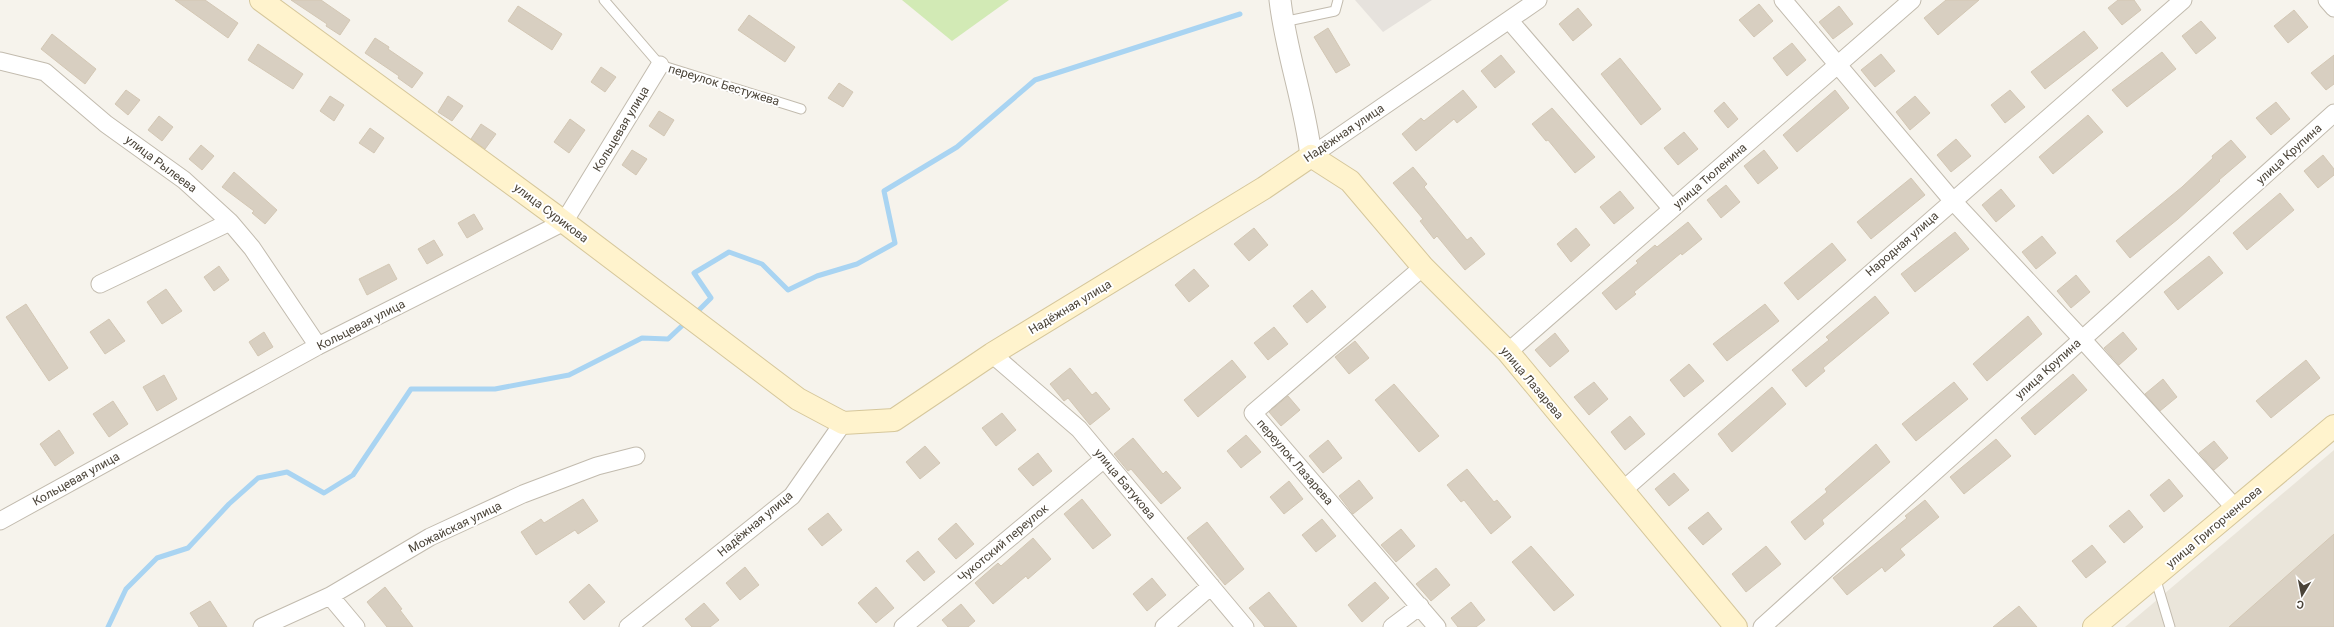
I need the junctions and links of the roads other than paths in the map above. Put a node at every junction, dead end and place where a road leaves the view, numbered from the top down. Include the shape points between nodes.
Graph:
1 (261, 0) edge
2 (604, 0) edge
3 (1280, 0) edge
4 (1338, 0) edge
5 (1538, 0) edge
6 (1783, 0) edge
7 (1912, 0) edge
8 (2183, 0) edge
9 (2327, 0) edge
10 (2334, 8) edge
11 (1509, 20) junction
12 (1282, 22) junction
13 (0, 61) edge
14 (1838, 64) junction
15 (660, 65) junction
16 (801, 109) dead end
17 (2334, 114) edge
18 (1311, 156) junction
19 (1952, 200) junction
20 (1672, 209) junction
21 (230, 222) junction
22 (564, 222) junction
23 (1423, 267) junction
24 (100, 284) dead end
25 (2082, 338) junction
26 (318, 346) junction
27 (1508, 352) junction
28 (992, 354) junction
29 (843, 423) junction
30 (2334, 426) edge
31 (636, 456) dead end
32 (1104, 459) junction
33 (1622, 491) junction
34 (2236, 509) junction
35 (2, 516) edge
36 (2155, 577) junction
37 (1211, 586) junction
38 (330, 596) junction
39 (1420, 606) junction
40 (262, 627) edge
41 (356, 627) edge
42 (628, 627) edge
43 (903, 627) edge
44 (1164, 627) edge
45 (1245, 627) edge
46 (1392, 627) edge
47 (1437, 627) edge
48 (1736, 627) edge
49 (1762, 627) edge
50 (2094, 627) edge
51 (2170, 627) edge

1 - 22 main road, улица Сурикова
2 - 15 lane, переулок Бестужева
3 - 12 street
4 - 12 lane via 1335,11
5 - 11 street, Надёжная улица
6 - 14 street
7 - 14 street, улица Тюленина
8 - 19 street, Народная улица
9 - 10 street
11 - 18 street, Надёжная улица
11 - 20 street
12 - 18 street via 1307,121
13 - 21 street, улица Рылеева via 45,72 106,124 184,180
14 - 19 street
14 - 20 street, улица Тюленина
15 - 16 lane, переулок Бестужева
15 - 22 street, Кольцевая улица
17 - 25 street, улица Крупина
18 - 23 main road, улица Лазарева via 1350,181
18 - 28 main road, Надёжная улица via 1264,188
19 - 25 street
19 - 33 street, Народная улица
20 - 27 street, улица Тюленина
21 - 24 street
21 - 26 street, улица Рылеева via 252,248
22 - 26 street, Кольцевая улица
22 - 29 main road, улица Сурикова via 798,399
23 - 27 main road, улица Лазарева
23 - 39 street, переулок Лазарева via 1253,414
25 - 34 street
25 - 49 street, улица Крупина
26 - 35 street, Кольцевая улица
27 - 33 main road, улица Лазарева
28 - 29 main road, Надёжная улица via 894,420
28 - 32 street, улица Батукова via 1079,429
29 - 42 street, Надёжная улица via 792,496
30 - 34 main road, улица Григорченкова
31 - 38 street, Можайская улица via 597,466 523,494 430,536
32 - 37 street, улица Батукова
32 - 43 street, Чукотский переулок
33 - 48 main road, улица Лазарева
34 - 36 main road, улица Григорченкова
36 - 50 main road, улица Григорченкова
36 - 51 lane
37 - 44 street
37 - 45 street, улица Батукова
38 - 40 street, Можайская улица
38 - 41 street
39 - 46 street
39 - 47 street, переулок Лазарева

